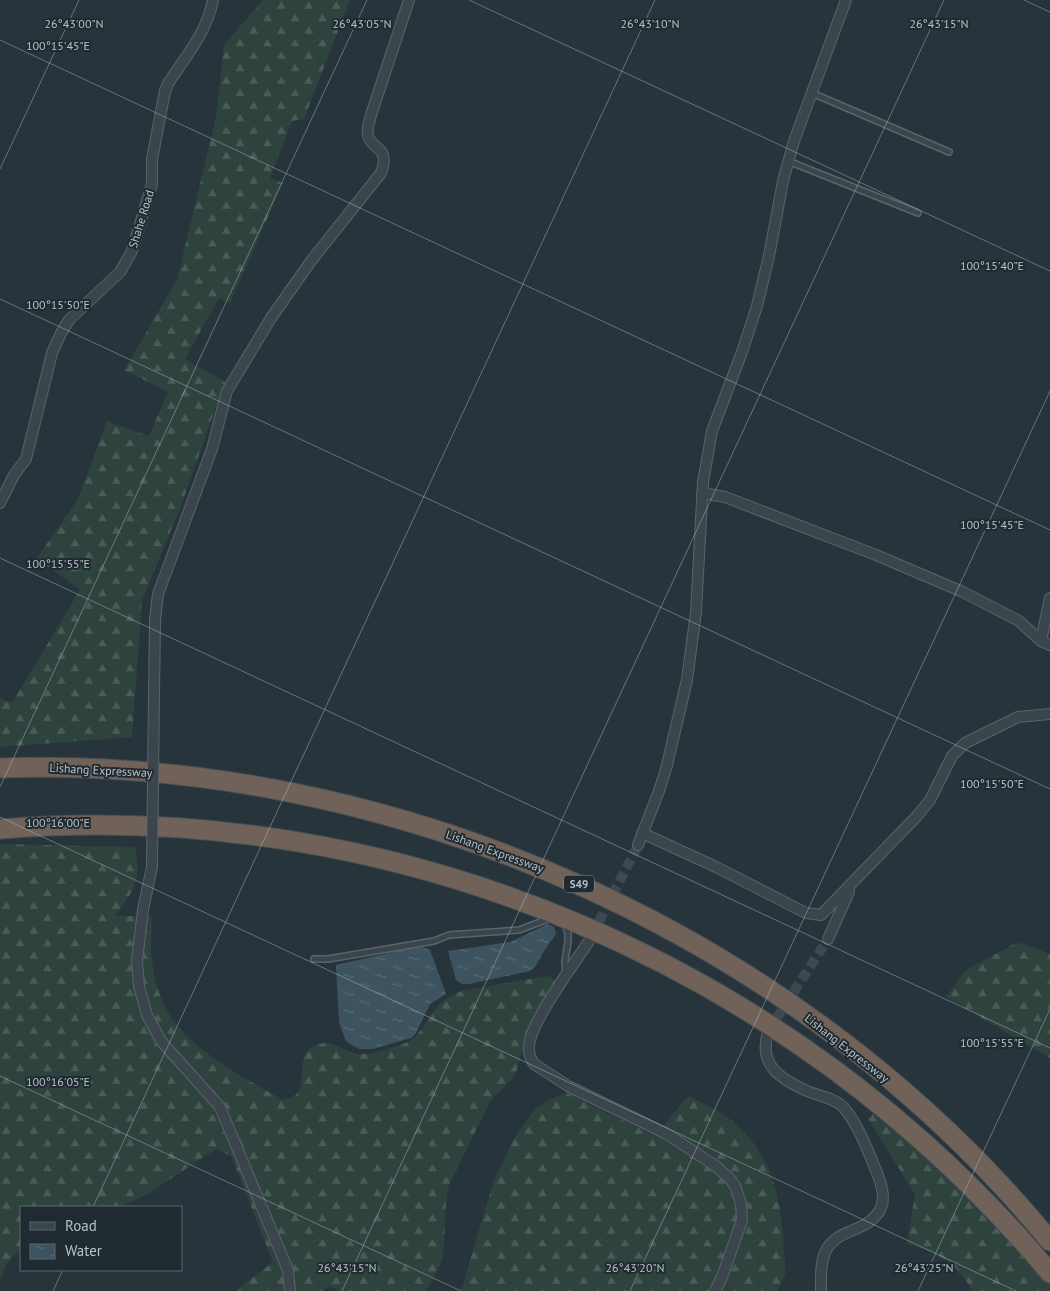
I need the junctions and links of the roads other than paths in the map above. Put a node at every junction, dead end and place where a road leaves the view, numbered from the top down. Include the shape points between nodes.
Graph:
1 (213, 0) edge
2 (409, 0) edge
3 (846, 0) edge
4 (812, 93) junction
5 (949, 152) dead end
6 (788, 160) junction
7 (918, 213) dead end
8 (702, 493) junction
9 (0, 503) edge
10 (1050, 598) edge
11 (1045, 643) edge
12 (1050, 714) edge
13 (0, 768) edge
14 (0, 829) edge
15 (642, 833) junction
16 (638, 844) tunnel mouth
17 (852, 884) junction
18 (828, 939) tunnel mouth
19 (589, 941) tunnel mouth
20 (314, 959) dead end
21 (567, 975) junction
22 (768, 1032) tunnel mouth
23 (1050, 1241) edge
24 (1050, 1273) edge
25 (290, 1291) edge
26 (715, 1291) edge
27 (821, 1291) edge

1 - 9 street, Shahe Road via 202,34 165,91 152,158 152,184 132,251 120,272 69,320 60,333 52,353 26,460 14,475
2 - 25 street, bridge via 376,96 367,134 383,154 380,173 276,311 224,397 212,449 158,594 155,620 152,867 137,954 143,1000 160,1041 220,1107 288,1270
3 - 4 street
4 - 5 lane
4 - 6 street
6 - 7 lane
6 - 8 street via 757,306 712,431
8 - 11 street via 725,497 876,554 963,592 1019,621
8 - 15 street via 696,612 687,680 666,769
10 - 11 street
12 - 17 street via 1018,717 971,739 955,751 930,800
13 - 23 highway, Lishang Expressway / S49 via 161,773 305,795 446,833 582,885 711,953 832,1034 943,1128 1012,1197
14 - 24 highway, Lishang Expressway via 151,826 284,840 372,856 426,870 505,894 591,928 715,991 831,1066 938,1155 1004,1220
15 - 16 street
15 - 17 street via 806,913 824,913
17 - 18 street
19 - 21 street
20 - 21 lane via 434,941 449,935 519,930 555,919 566,926 569,933 564,968
21 - 26 street via 543,1012 531,1039 531,1059 568,1086 666,1134 718,1167 731,1180 739,1196 742,1220
22 - 27 street via 765,1050 775,1073 845,1109 878,1174 883,1191 882,1207 877,1214 829,1246 823,1261

